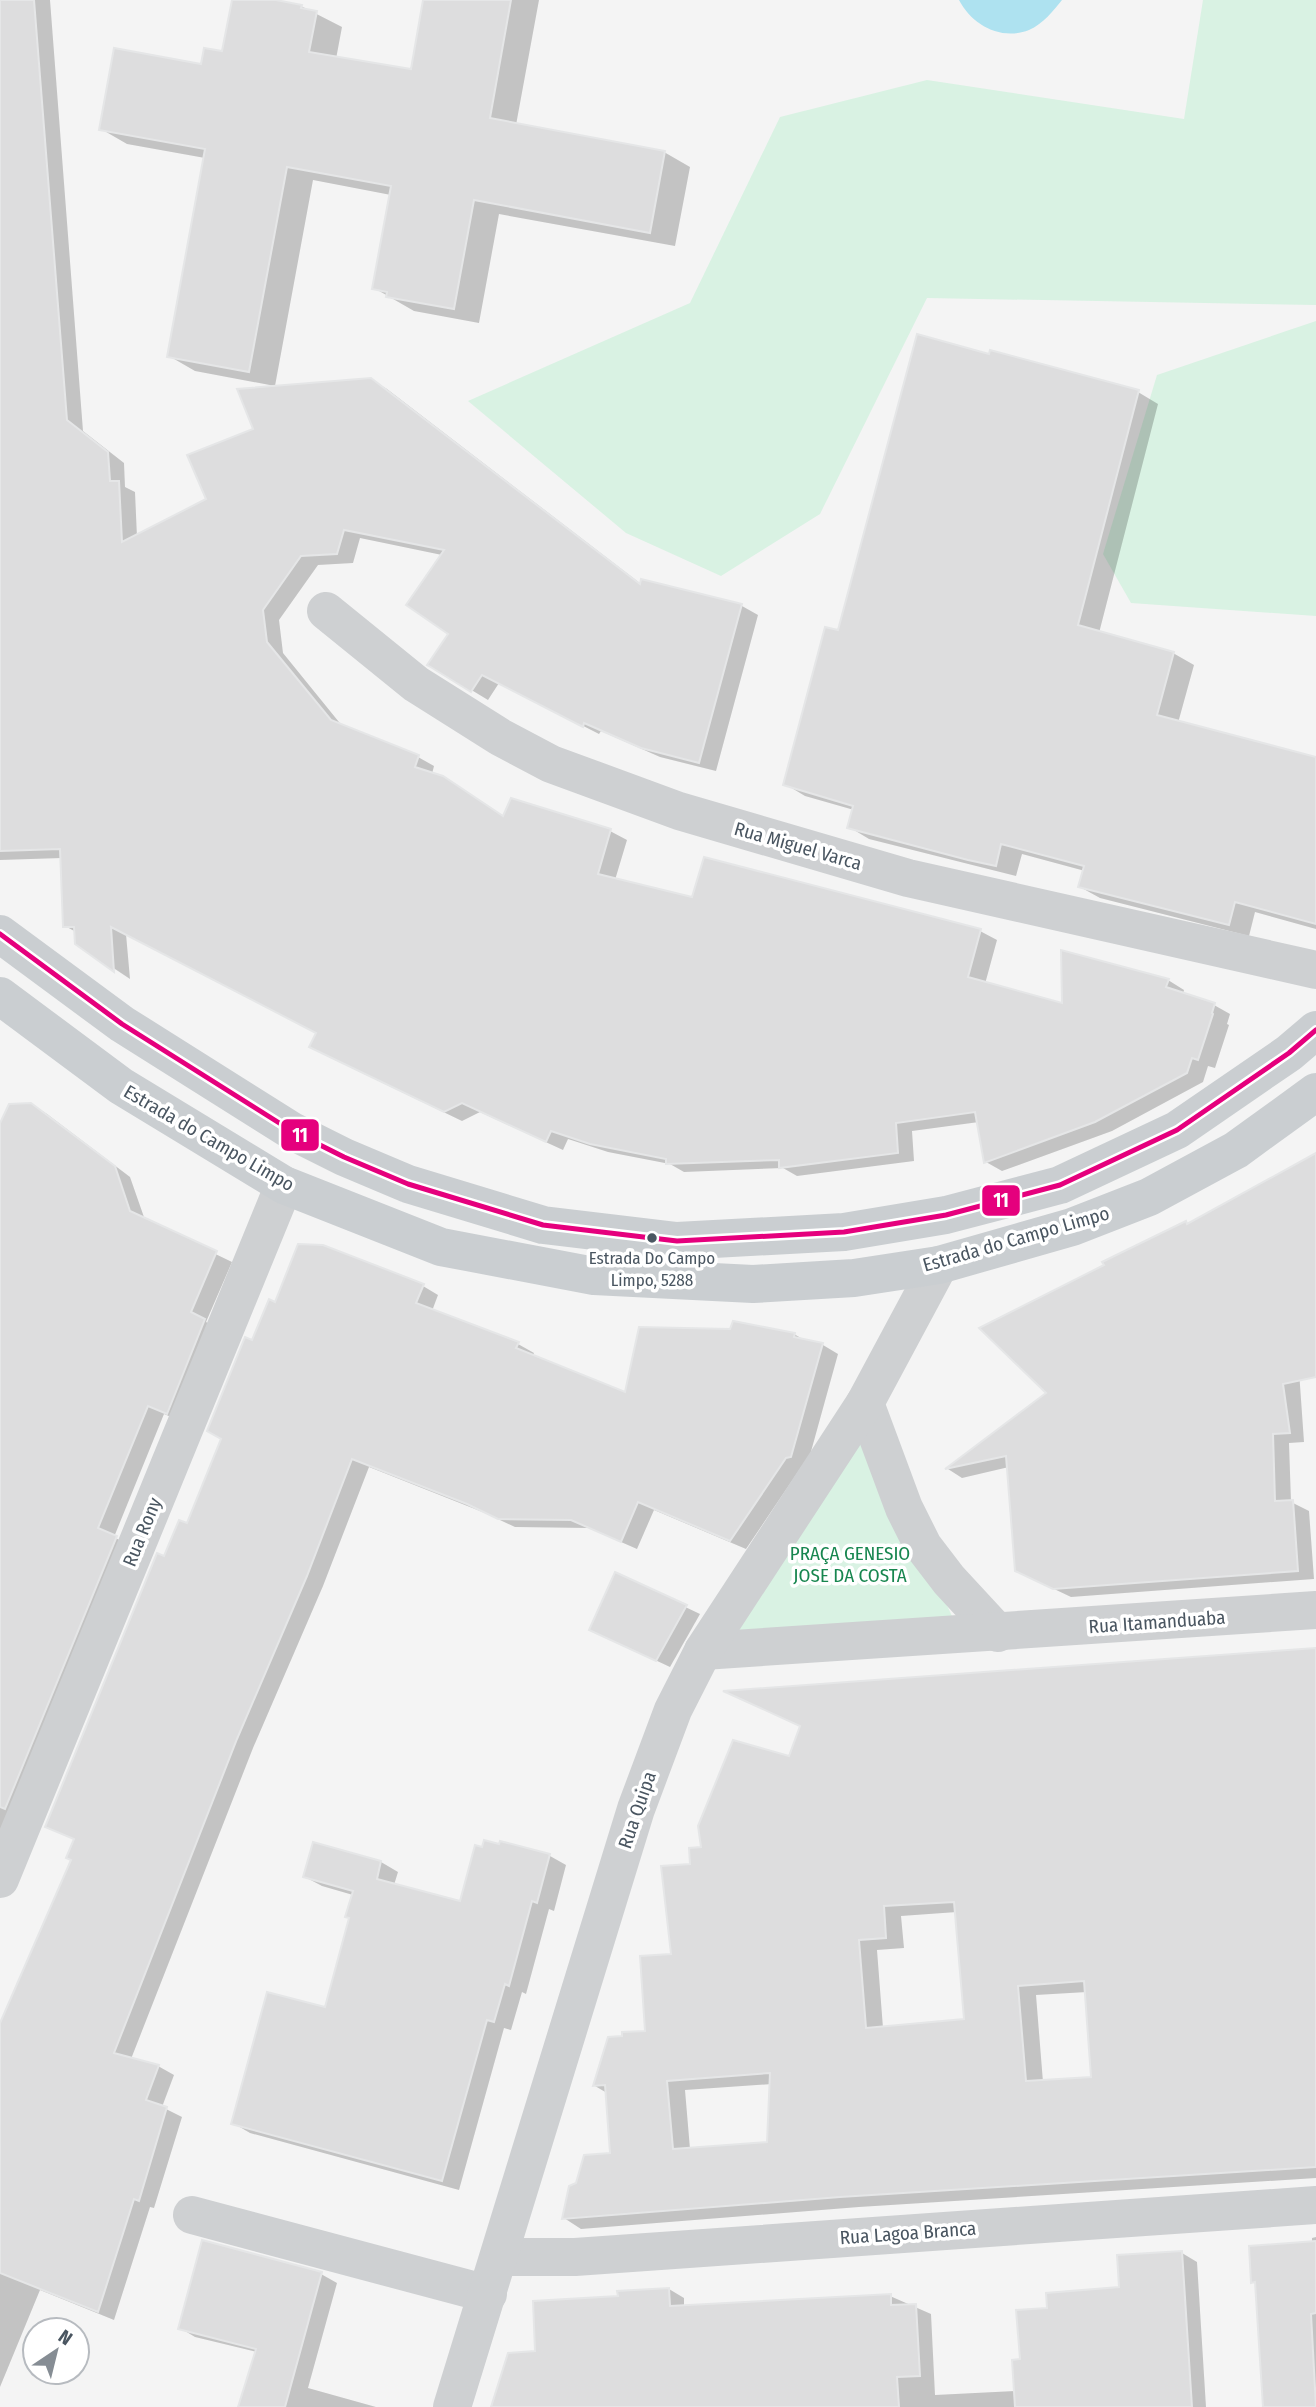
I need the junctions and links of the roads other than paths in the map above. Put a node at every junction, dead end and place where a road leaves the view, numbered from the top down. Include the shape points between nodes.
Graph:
1 (326, 611) dead end
2 (0, 934) edge
3 (1316, 970) edge
4 (2, 1004) edge
5 (1316, 1030) edge
6 (1316, 1092) edge
7 (284, 1185) junction
8 (939, 1265) junction
9 (865, 1403) junction
10 (1316, 1610) edge
11 (998, 1633) junction
12 (702, 1651) junction
13 (0, 1879) edge
14 (1316, 2205) edge
15 (192, 2215) dead end
16 (500, 2257) junction
17 (488, 2294) junction
18 (452, 2407) edge

1 - 3 street, Rua Miguel Varca via 416,684 500,737 551,764 679,811 908,878
2 - 5 main road, Estrada do Campo Limpo via 129,1029 292,1131 344,1157 408,1184 543,1225 677,1241 844,1232 946,1215 1060,1185 1177,1130
4 - 7 main road, Estrada do Campo Limpo via 121,1086
6 - 8 main road, Estrada do Campo Limpo via 1236,1150 1149,1197 1072,1227
7 - 8 main road, Estrada do Campo Limpo via 441,1247 594,1276 753,1284 854,1278
7 - 13 street, Rua Rony
8 - 9 street, Rua Quipa
9 - 11 street via 923,1546
9 - 12 street, Rua Quipa
10 - 11 street, Rua Itamanduaba
11 - 12 street, Rua Itamanduaba
12 - 16 street, Rua Quipa via 673,1710 636,1809
14 - 16 street, Rua Lagoa Branca via 589,2256
15 - 17 street
16 - 17 street, Rua Quipa
17 - 18 street, Rua Quipa

